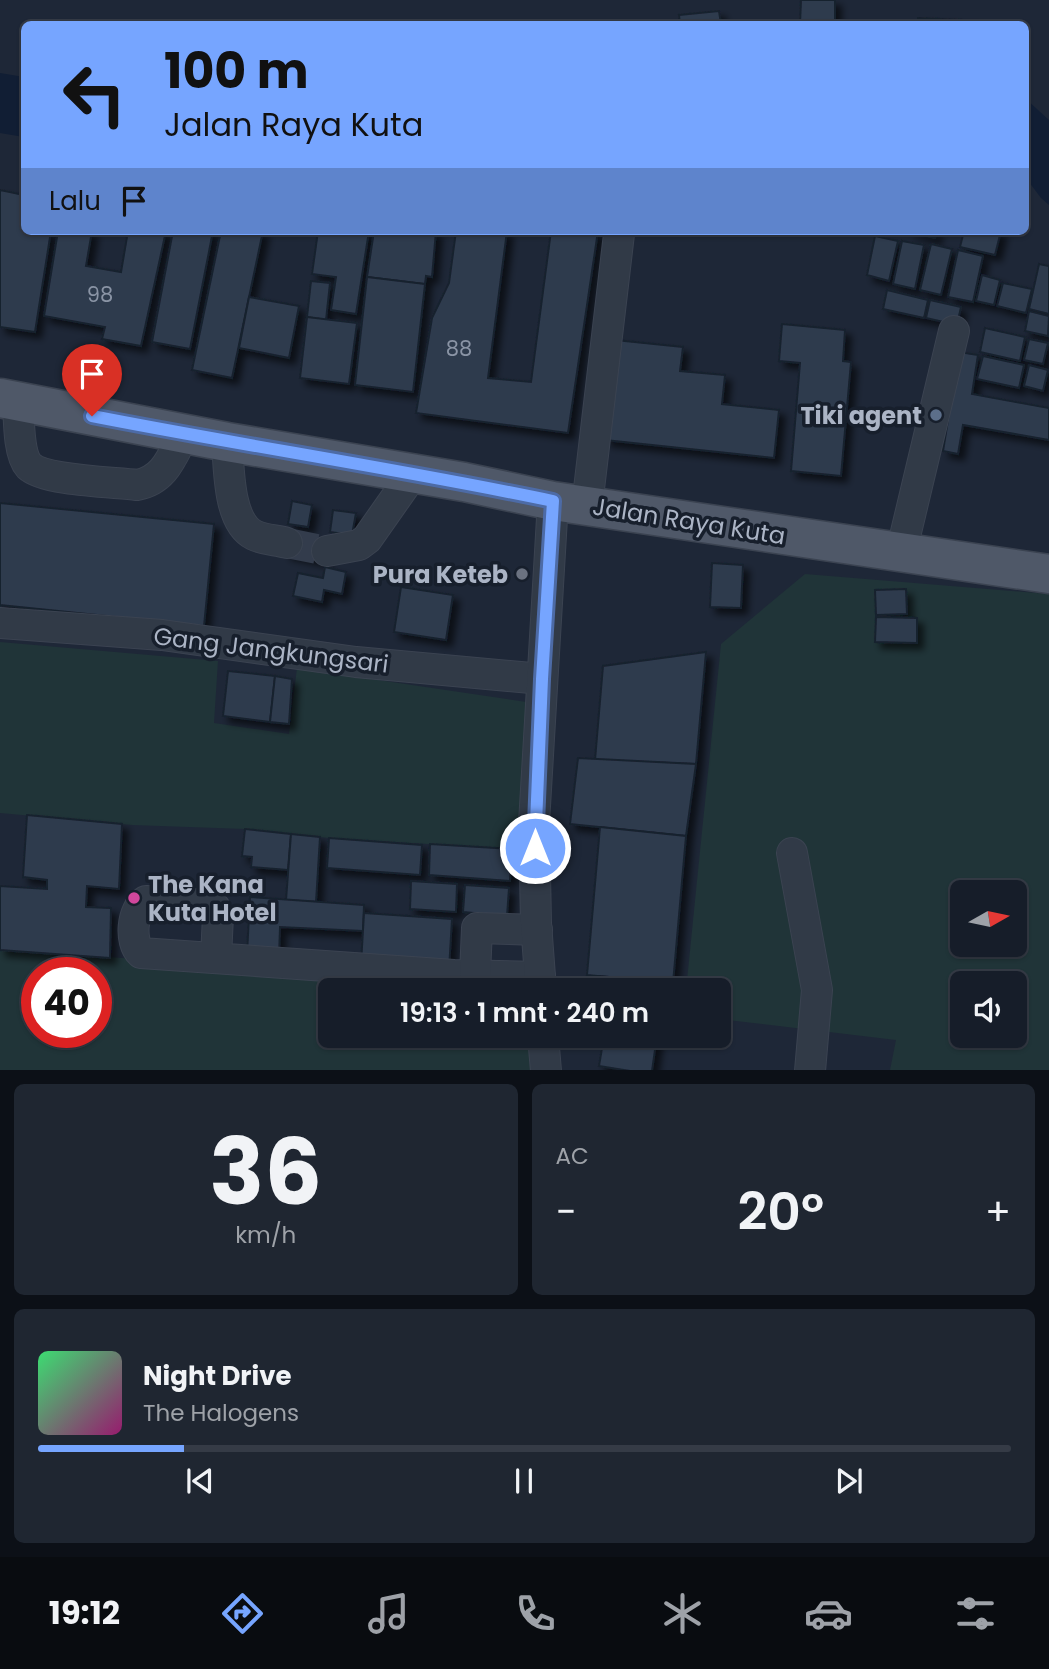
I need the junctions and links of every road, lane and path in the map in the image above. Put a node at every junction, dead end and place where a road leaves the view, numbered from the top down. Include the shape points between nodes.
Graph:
1 (619, 235) edge
2 (954, 331) dead end
3 (9, 399) edge
4 (184, 434) junction
5 (227, 442) junction
6 (412, 475) junction
7 (570, 503) junction
8 (287, 543) tunnel mouth
9 (327, 551) tunnel mouth
10 (901, 553) junction
11 (1049, 574) edge
12 (0, 623) edge
13 (542, 679) junction
14 (792, 853) dead end
15 (537, 930) junction
16 (216, 958) dead end
17 (475, 975) junction
18 (497, 978) edge
19 (541, 978) edge
20 (544, 1048) edge
21 (546, 1070) edge
22 (810, 1070) edge

1 - 7 street
2 - 10 street
3 - 4 main road, Jalan Raya Kuta
3 - 4 street via 28,465 45,475 150,483 163,471
4 - 5 main road, Jalan Raya Kuta
5 - 6 main road, Jalan Raya Kuta
5 - 8 street via 233,503 245,527 255,535
6 - 7 main road, Jalan Raya Kuta
6 - 9 street via 368,539
7 - 10 main road, Jalan Raya Kuta
7 - 13 street
10 - 11 main road, Jalan Raya Kuta
12 - 13 street, Gang Jangkungsari via 162,635 356,662
13 - 15 street via 534,823
14 - 22 street via 817,990
15 - 17 street via 477,928
15 - 19 street
16 - 17 street
17 - 18 street
20 - 21 street

